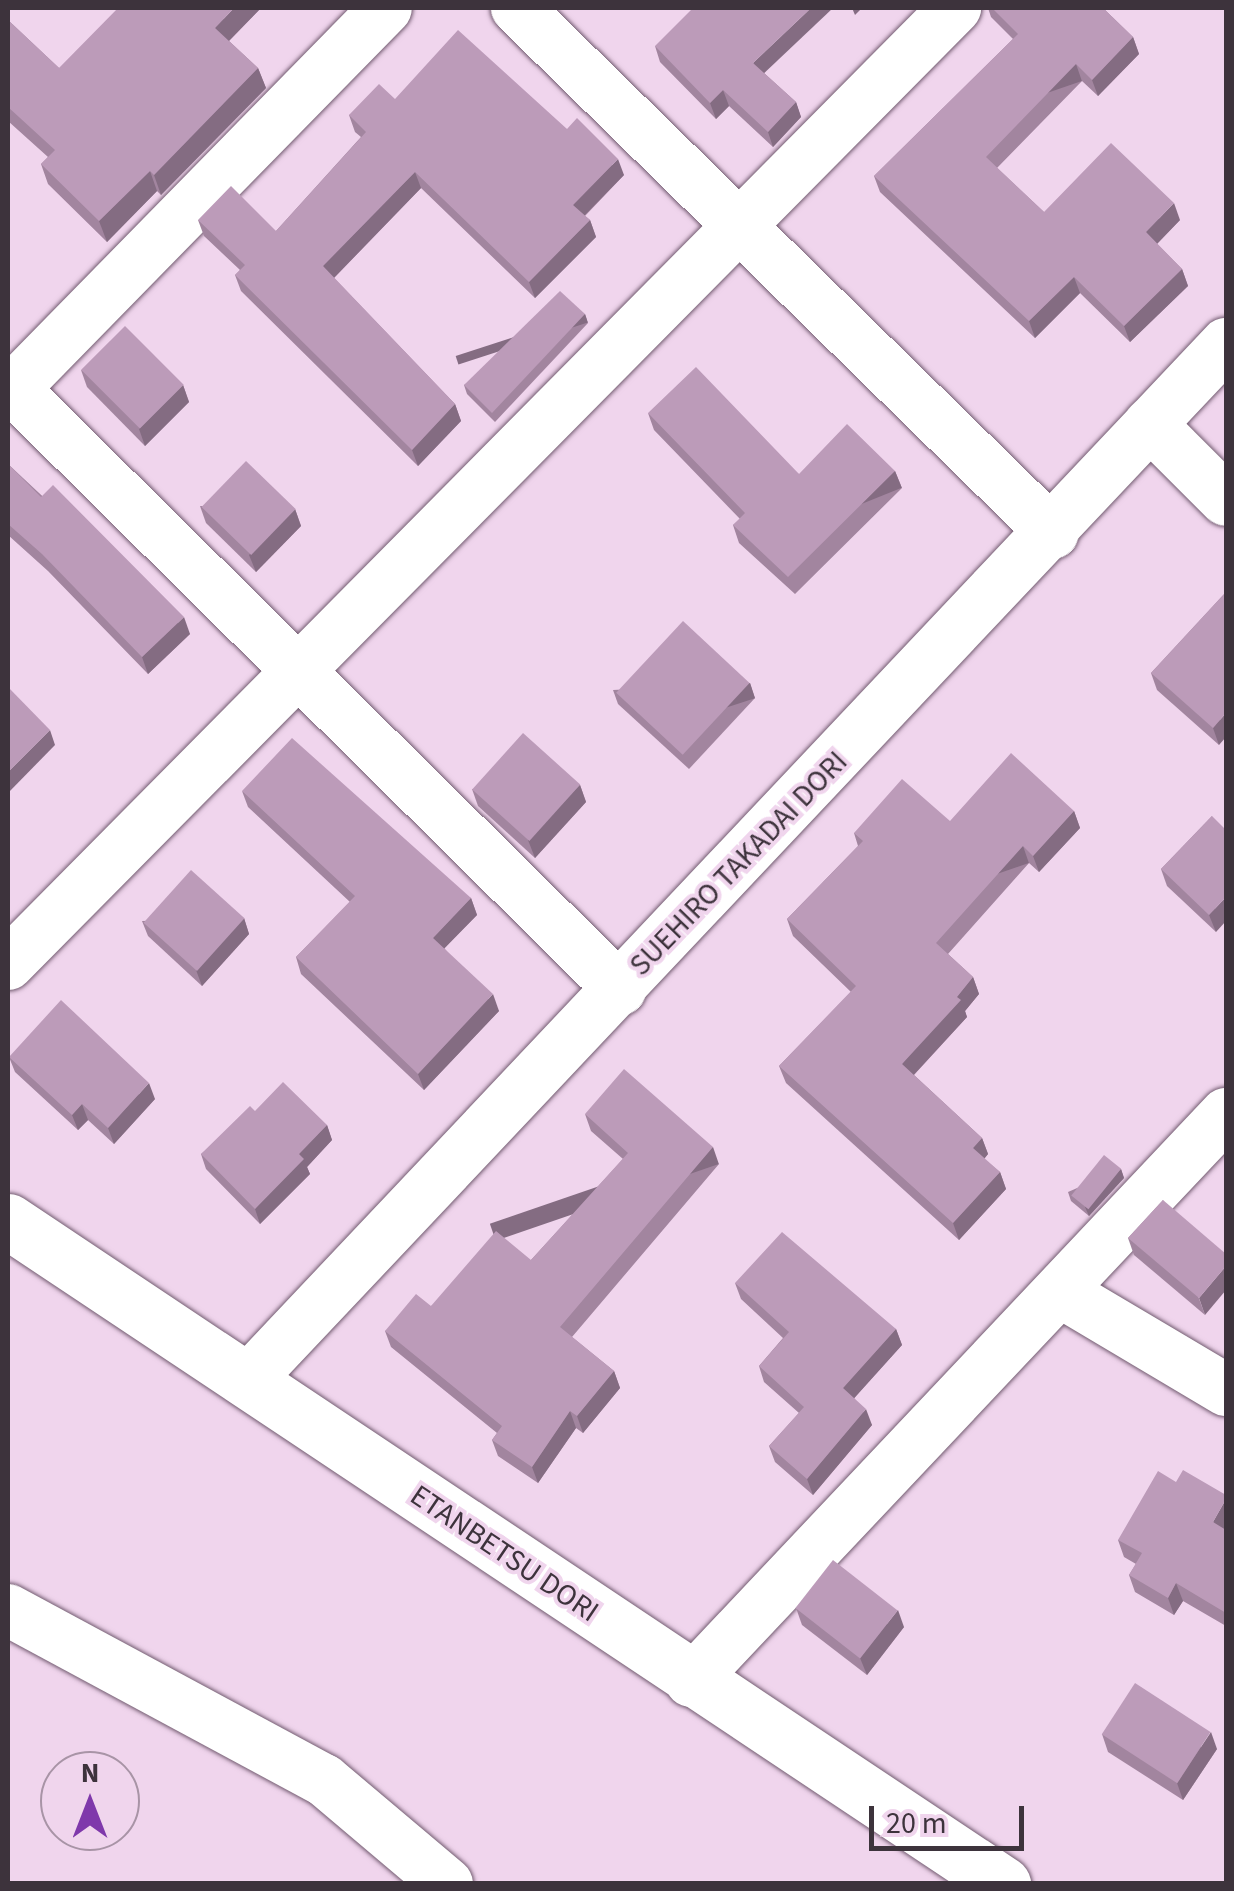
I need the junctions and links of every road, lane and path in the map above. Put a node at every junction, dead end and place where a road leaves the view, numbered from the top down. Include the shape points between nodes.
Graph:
1 (386, 8) edge
2 (517, 8) edge
3 (955, 8) edge
4 (736, 226) junction
5 (1226, 344) edge
6 (9, 389) edge
7 (1150, 424) junction
8 (1226, 500) edge
9 (1053, 533) junction
10 (299, 671) junction
11 (8, 964) edge
12 (620, 989) junction
13 (1226, 1114) edge
14 (8, 1221) edge
15 (1061, 1292) junction
16 (248, 1380) junction
17 (1226, 1390) edge
18 (8, 1610) edge
19 (691, 1682) junction
20 (447, 1884) edge
21 (1003, 1884) edge

1 - 6 street
2 - 4 street
3 - 4 street
4 - 9 street
4 - 10 street
5 - 7 street, SUEHIRO TAKADAI DORI
6 - 10 street
7 - 8 street
7 - 9 street, SUEHIRO TAKADAI DORI
9 - 12 street, SUEHIRO TAKADAI DORI
10 - 11 street
10 - 12 street
12 - 16 street, SUEHIRO TAKADAI DORI
13 - 15 street
14 - 16 main road, ETANBETSU DORI
15 - 17 street
15 - 19 street
16 - 19 main road, ETANBETSU DORI
18 - 20 street via 324,1780
19 - 21 main road, ETANBETSU DORI

